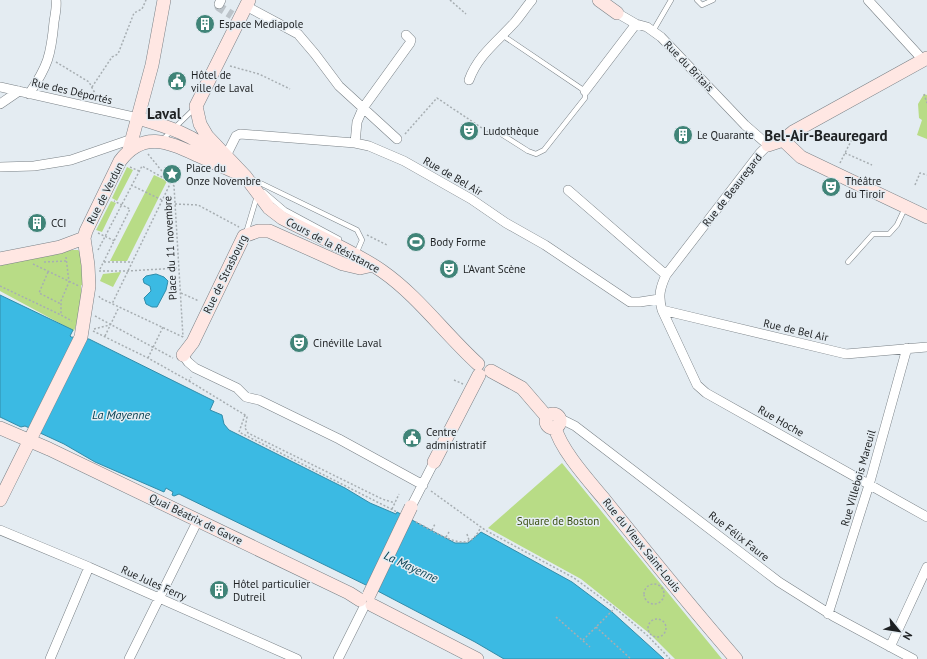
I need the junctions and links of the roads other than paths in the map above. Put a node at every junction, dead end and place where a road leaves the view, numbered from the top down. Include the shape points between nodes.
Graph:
1 (56, 0) edge
2 (164, 0) edge
3 (532, 0) edge
4 (599, 0) edge
5 (671, 0) edge
6 (697, 0) edge
7 (713, 0) edge
8 (868, 0) edge
9 (248, 3) edge
10 (617, 13) joint
11 (636, 24) junction
12 (653, 31) junction
13 (502, 35) junction
14 (406, 36) dead end
15 (925, 59) edge
16 (469, 80) dead end
17 (0, 87) edge
18 (19, 91) junction
19 (585, 91) junction
20 (29, 94) junction
21 (0, 104) edge
22 (196, 106) junction
23 (363, 108) junction
24 (138, 118) junction
25 (172, 129) junction
26 (498, 132) road end
27 (397, 139) road end
28 (783, 140) junction
29 (161, 141) junction
30 (355, 143) junction
31 (134, 145) junction
32 (768, 145) junction
33 (227, 162) junction
34 (0, 166) edge
35 (245, 176) junction
36 (568, 190) dead end
37 (258, 194) junction
38 (906, 207) junction
39 (927, 216) edge
40 (244, 233) junction
41 (84, 238) junction
42 (356, 256) junction
43 (0, 259) edge
44 (848, 262) dead end
45 (343, 264) junction
46 (373, 265) junction
47 (666, 275) junction
48 (659, 299) junction
49 (662, 310) junction
50 (927, 347) edge
51 (185, 348) joint
52 (907, 348) junction
53 (478, 370) junction
54 (554, 421) junction
55 (0, 428) edge
56 (30, 441) junction
57 (434, 462) joint
58 (423, 485) junction
59 (869, 485) junction
60 (0, 500) edge
61 (412, 514) joint
62 (927, 517) edge
63 (198, 520) junction
64 (0, 530) edge
65 (89, 567) junction
66 (927, 567) edge
67 (159, 598) junction
68 (366, 601) junction
69 (828, 614) junction
70 (890, 647) junction
71 (50, 659) edge
72 (129, 659) edge
73 (297, 659) edge
74 (338, 659) edge
75 (477, 659) edge
76 (736, 659) edge
77 (913, 659) edge

1 - 20 street via 49,58
2 - 24 main road, Rue de Verdun via 152,65
3 - 13 street
4 - 10 main road, Rue du Britais
5 - 12 lane
6 - 7 lane via 702,5
8 - 15 street
9 - 22 main road via 236,17 218,62
9 - 23 street via 298,34 339,86
10 - 11 street, Rue du Britais
11 - 12 street, Rue du Britais
11 - 19 street
12 - 32 street, Rue du Britais via 661,36 745,125
13 - 16 street via 474,67
13 - 19 lane
14 - 23 street via 411,40 405,54
15 - 28 main road, Rue de Beauregard
17 - 18 street, Rue des Déportés
18 - 20 street, Rue des Déportés
18 - 21 street
19 - 26 lane via 585,98 544,150 536,154 528,152
20 - 24 street, Rue des Déportés
22 - 25 lane
22 - 33 main road via 200,124
23 - 27 street
23 - 30 street via 357,122
24 - 25 main road
24 - 31 main road, Rue de Verdun
25 - 29 lane
25 - 33 main road via 208,148
28 - 32 main road, Rue de Beauregard
28 - 38 main road via 801,157
29 - 31 main road
29 - 33 main road
30 - 33 street, Rue de Bel Air via 240,134 236,136
30 - 48 street, Rue de Bel Air via 369,146 404,161 471,199 630,302
31 - 34 street via 34,166
31 - 41 main road, Rue de Verdun via 120,161
32 - 47 street, Rue de Beauregard
33 - 35 main road
35 - 37 main road
35 - 42 lane via 285,210 345,242
35 - 42 lane via 357,230 362,240
36 - 47 street
37 - 40 lane, Rue de Strasbourg
37 - 42 main road, Cours de la Résistance via 272,211 282,218
38 - 39 main road
38 - 44 lane via 889,234 874,234
40 - 45 main road via 269,231
40 - 51 main road, Rue de Strasbourg via 193,342
41 - 43 main road, Rue de Verdun via 64,246
41 - 56 main road, Rue de Verdun via 89,286 85,331
42 - 45 lane
42 - 46 main road, Cours de la Résistance
45 - 46 main road via 360,268
46 - 53 main road, Cours de la Résistance via 420,304
47 - 48 street, Rue de Beauregard
48 - 49 street, Rue de Beauregard
49 - 52 street, Rue de Bel Air via 846,354
49 - 59 street, Rue Hoche via 697,386
50 - 52 street, Rue de Bel Air
51 - 58 street via 188,362 195,368 237,388 246,398 260,400
52 - 59 street, Rue Villebois Mareuil
53 - 54 main road, Rue du Vieux Saint-Louis via 486,377 491,371 522,388
53 - 57 main road
54 - 69 street, Rue Félix Faure via 575,426 779,582
54 - 76 main road, Rue du Vieux Saint-Louis via 557,437 583,473
55 - 56 main road, Quai Béatrix de Gavre
56 - 60 main road, Rue de Verdun
56 - 63 main road, Quai Béatrix de Gavre
57 - 58 street
58 - 61 street
59 - 62 street, Rue Hoche
59 - 69 street, Rue Villebois Mareuil
61 - 68 main road, bridge
63 - 67 street
63 - 68 main road, Quai Béatrix de Gavre
64 - 65 street, Rue Jules Ferry
65 - 67 street, Rue Jules Ferry
65 - 71 street
66 - 70 street
67 - 72 street
67 - 73 street, Rue Jules Ferry
68 - 74 street
68 - 75 main road, Quai Béatrix de Gavre
69 - 70 street, Rue Félix Faure
70 - 77 street, Rue Félix Faure

